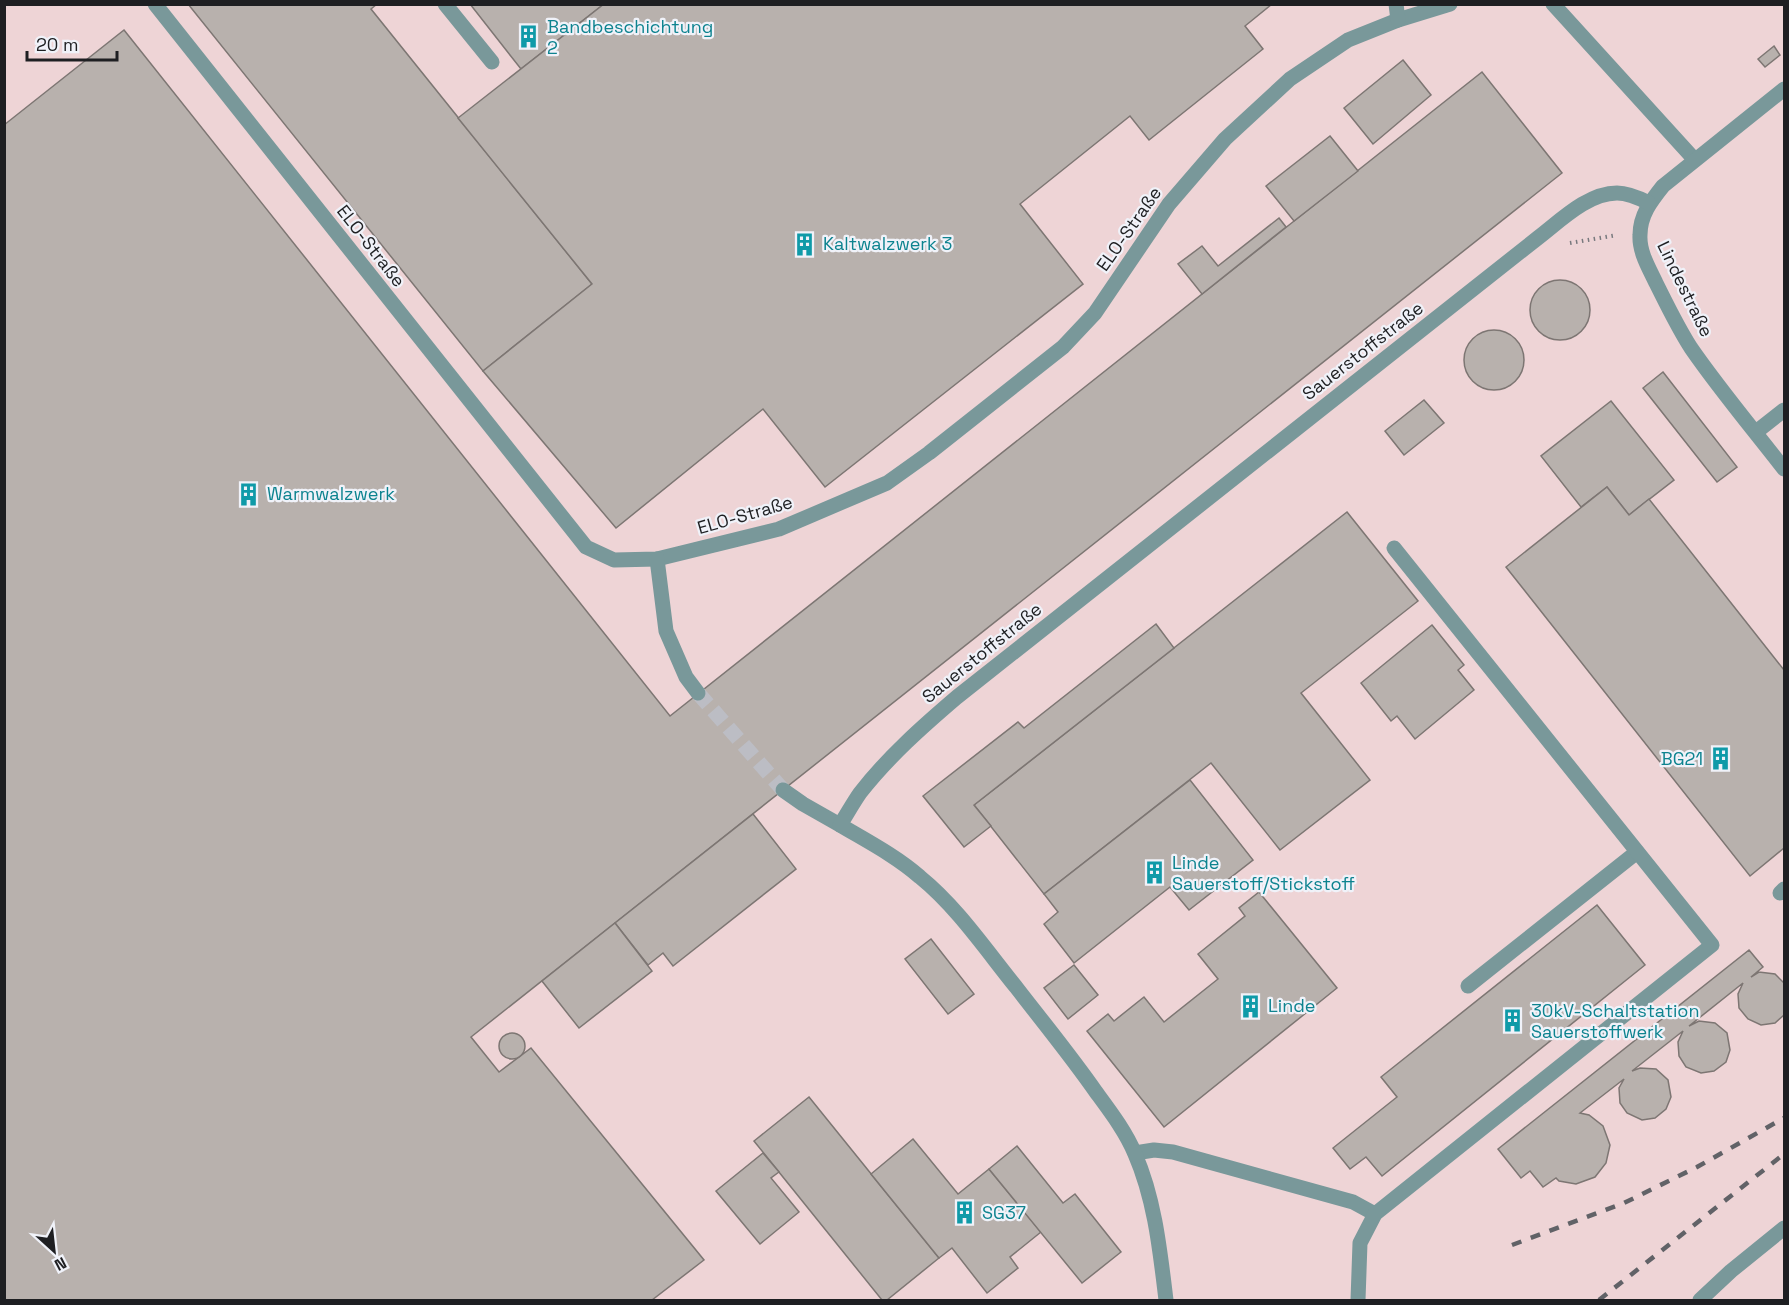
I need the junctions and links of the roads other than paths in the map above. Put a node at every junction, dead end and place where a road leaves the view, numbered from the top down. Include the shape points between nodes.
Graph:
1 (155, 4) edge
2 (445, 4) edge
3 (1450, 4) edge
4 (1553, 4) edge
5 (1397, 12) edge
6 (492, 62) dead end
7 (1785, 89) edge
8 (1694, 159) junction
9 (1649, 203) junction
10 (1785, 410) edge
11 (1756, 432) junction
12 (1785, 468) edge
13 (1394, 548) dead end
14 (657, 559) junction
15 (698, 693) tunnel mouth
16 (783, 790) tunnel mouth
17 (840, 825) junction
18 (1637, 852) junction
19 (1468, 986) dead end
20 (1135, 1153) junction
21 (1375, 1214) junction
22 (1785, 1228) edge
23 (1166, 1300) edge
24 (1358, 1300) edge
25 (1700, 1300) edge

1 - 14 street, ELO-Straße via 586,547 614,560
2 - 6 street
3 - 5 street, ELO-Straße
4 - 8 street
5 - 14 street, ELO-Straße via 1290,79 1225,139 1169,204 1095,313 1063,347 929,453 887,483 779,529
7 - 8 street, Lindestraße
8 - 9 street, Lindestraße
9 - 11 street, Lindestraße via 1640,235 1645,259 1690,346
9 - 17 street, Sauerstoffstraße via 1617,193 1602,196 1583,204 1539,237 957,697 886,764 860,793
10 - 11 street
11 - 12 street, Lindestraße
13 - 18 street
14 - 15 street via 666,631 686,677
16 - 17 street
17 - 20 street via 935,890 1070,1056 1116,1119
18 - 19 street
18 - 21 street via 1712,945
20 - 21 street via 1173,1152 1353,1202
20 - 23 street via 1155,1219
21 - 24 street via 1360,1243
22 - 25 street

